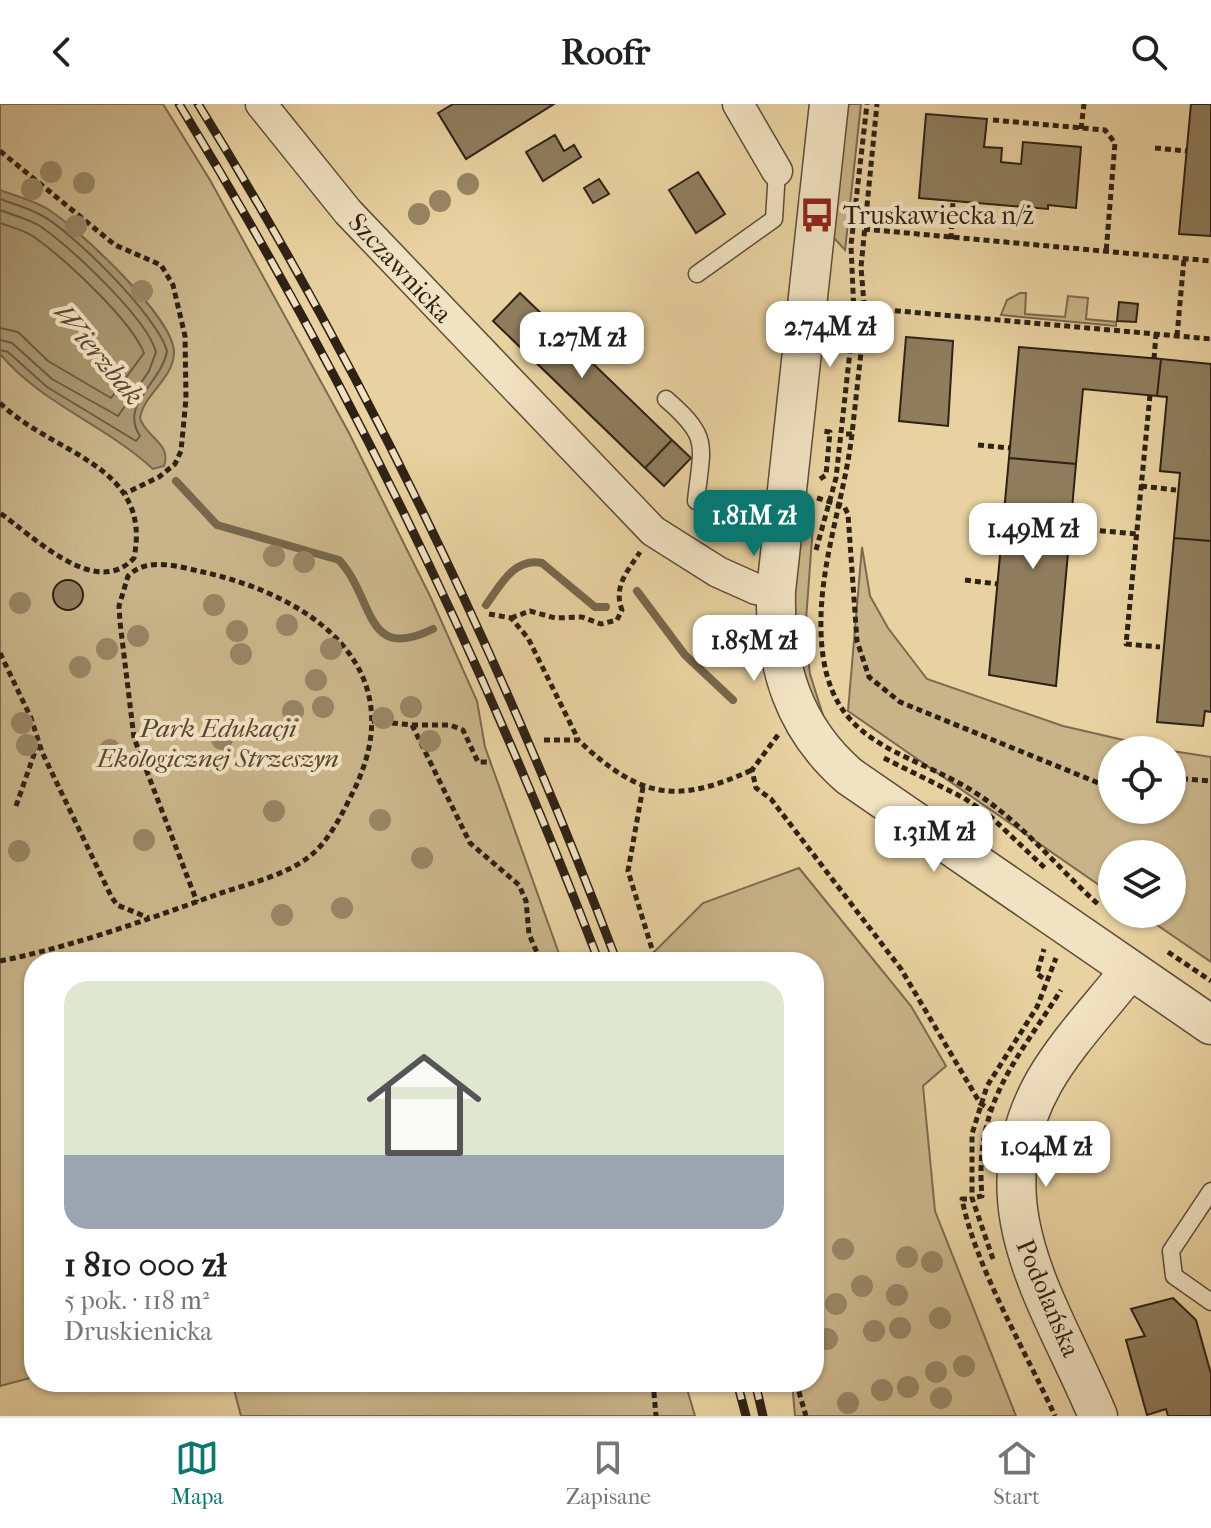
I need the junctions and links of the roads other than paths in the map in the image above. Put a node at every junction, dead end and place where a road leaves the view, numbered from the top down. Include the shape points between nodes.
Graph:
1 (261, 104) edge
2 (738, 104) edge
3 (829, 104) edge
4 (777, 171) joint
5 (697, 274) dead end
6 (666, 399) dead end
7 (696, 501) dead end
8 (776, 591) junction
9 (1130, 970) junction
10 (1211, 1025) edge
11 (1211, 1191) edge
12 (1211, 1302) edge
13 (1098, 1416) edge

1 - 8 street, Szczawnicka via 377,244 653,531 718,572 756,589
2 - 4 street
3 - 8 street
4 - 5 lane via 774,219
6 - 7 lane via 695,423 701,443
8 - 9 street via 779,658 799,716 815,742 849,776
9 - 10 street
9 - 13 street, Podolańska via 1046,1080 1026,1124 1016,1168 1023,1247
11 - 12 lane via 1171,1251 1174,1276

